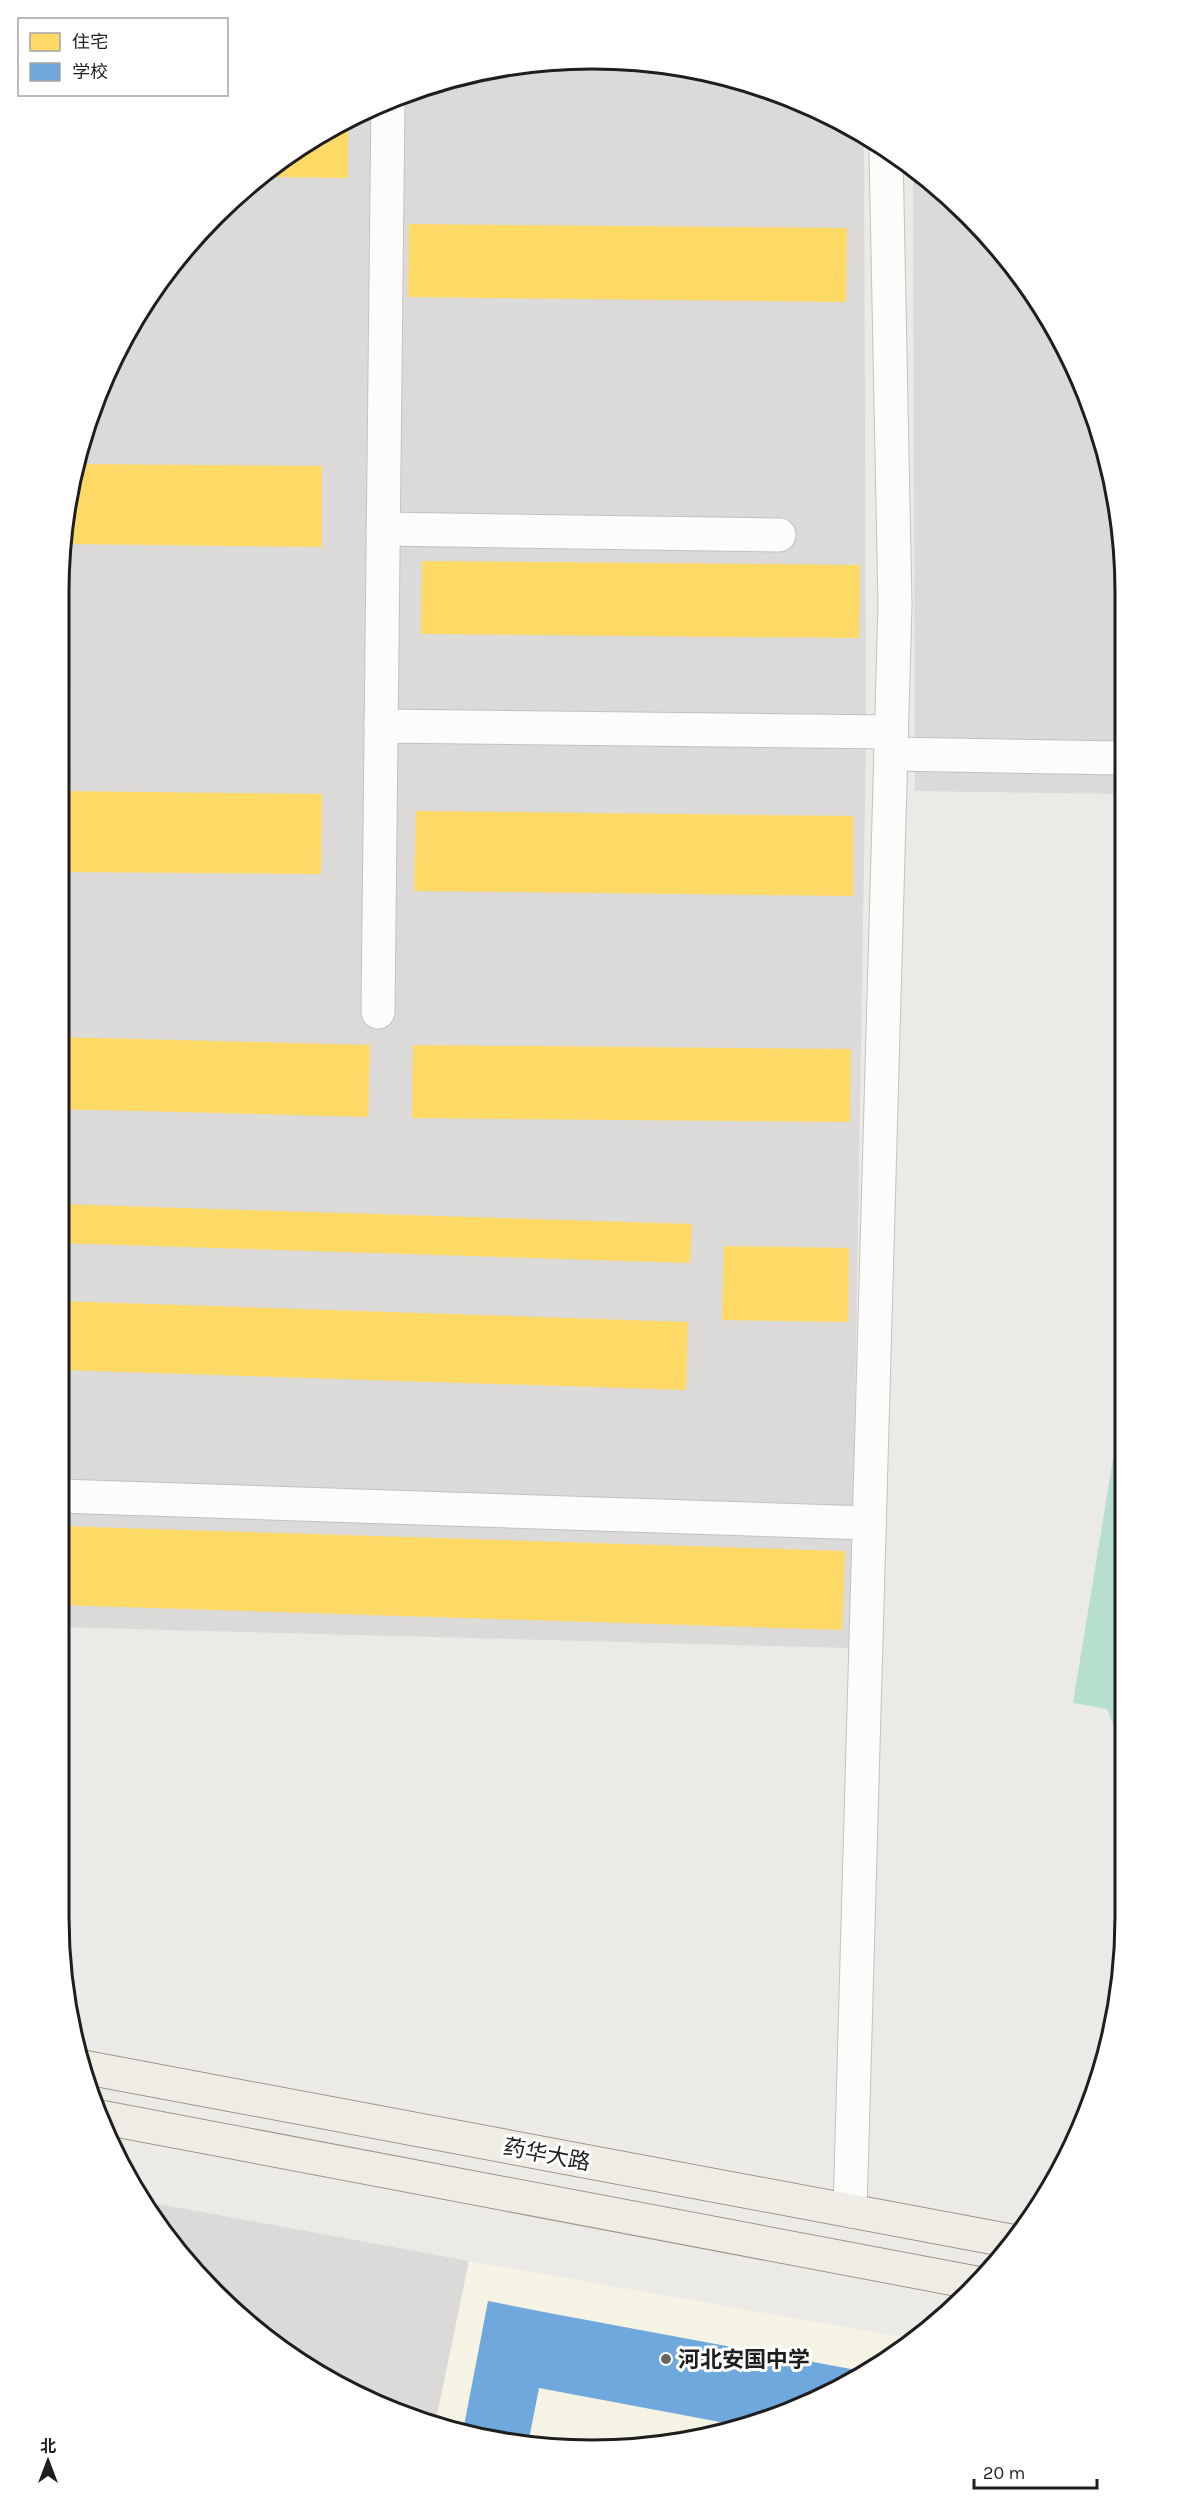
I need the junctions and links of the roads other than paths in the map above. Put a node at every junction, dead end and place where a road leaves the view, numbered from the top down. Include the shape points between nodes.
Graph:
1 (388, 111) edge
2 (886, 159) edge
3 (383, 529) junction
4 (779, 535) dead end
5 (381, 726) junction
6 (891, 743) junction
7 (1115, 758) edge
8 (378, 1012) dead end
9 (69, 1496) edge
10 (869, 1523) junction
11 (92, 2069) edge
12 (110, 2119) edge
13 (850, 2211) junction
14 (1003, 2240) edge
15 (967, 2281) edge

1 - 3 street
2 - 6 street via 895,605
3 - 4 street
3 - 5 street
5 - 6 street
5 - 8 street
6 - 7 street
6 - 10 street
9 - 10 street
10 - 13 street
11 - 13 main road, 药华大路
12 - 15 main road, 药华大路
13 - 14 main road, 药华大路

